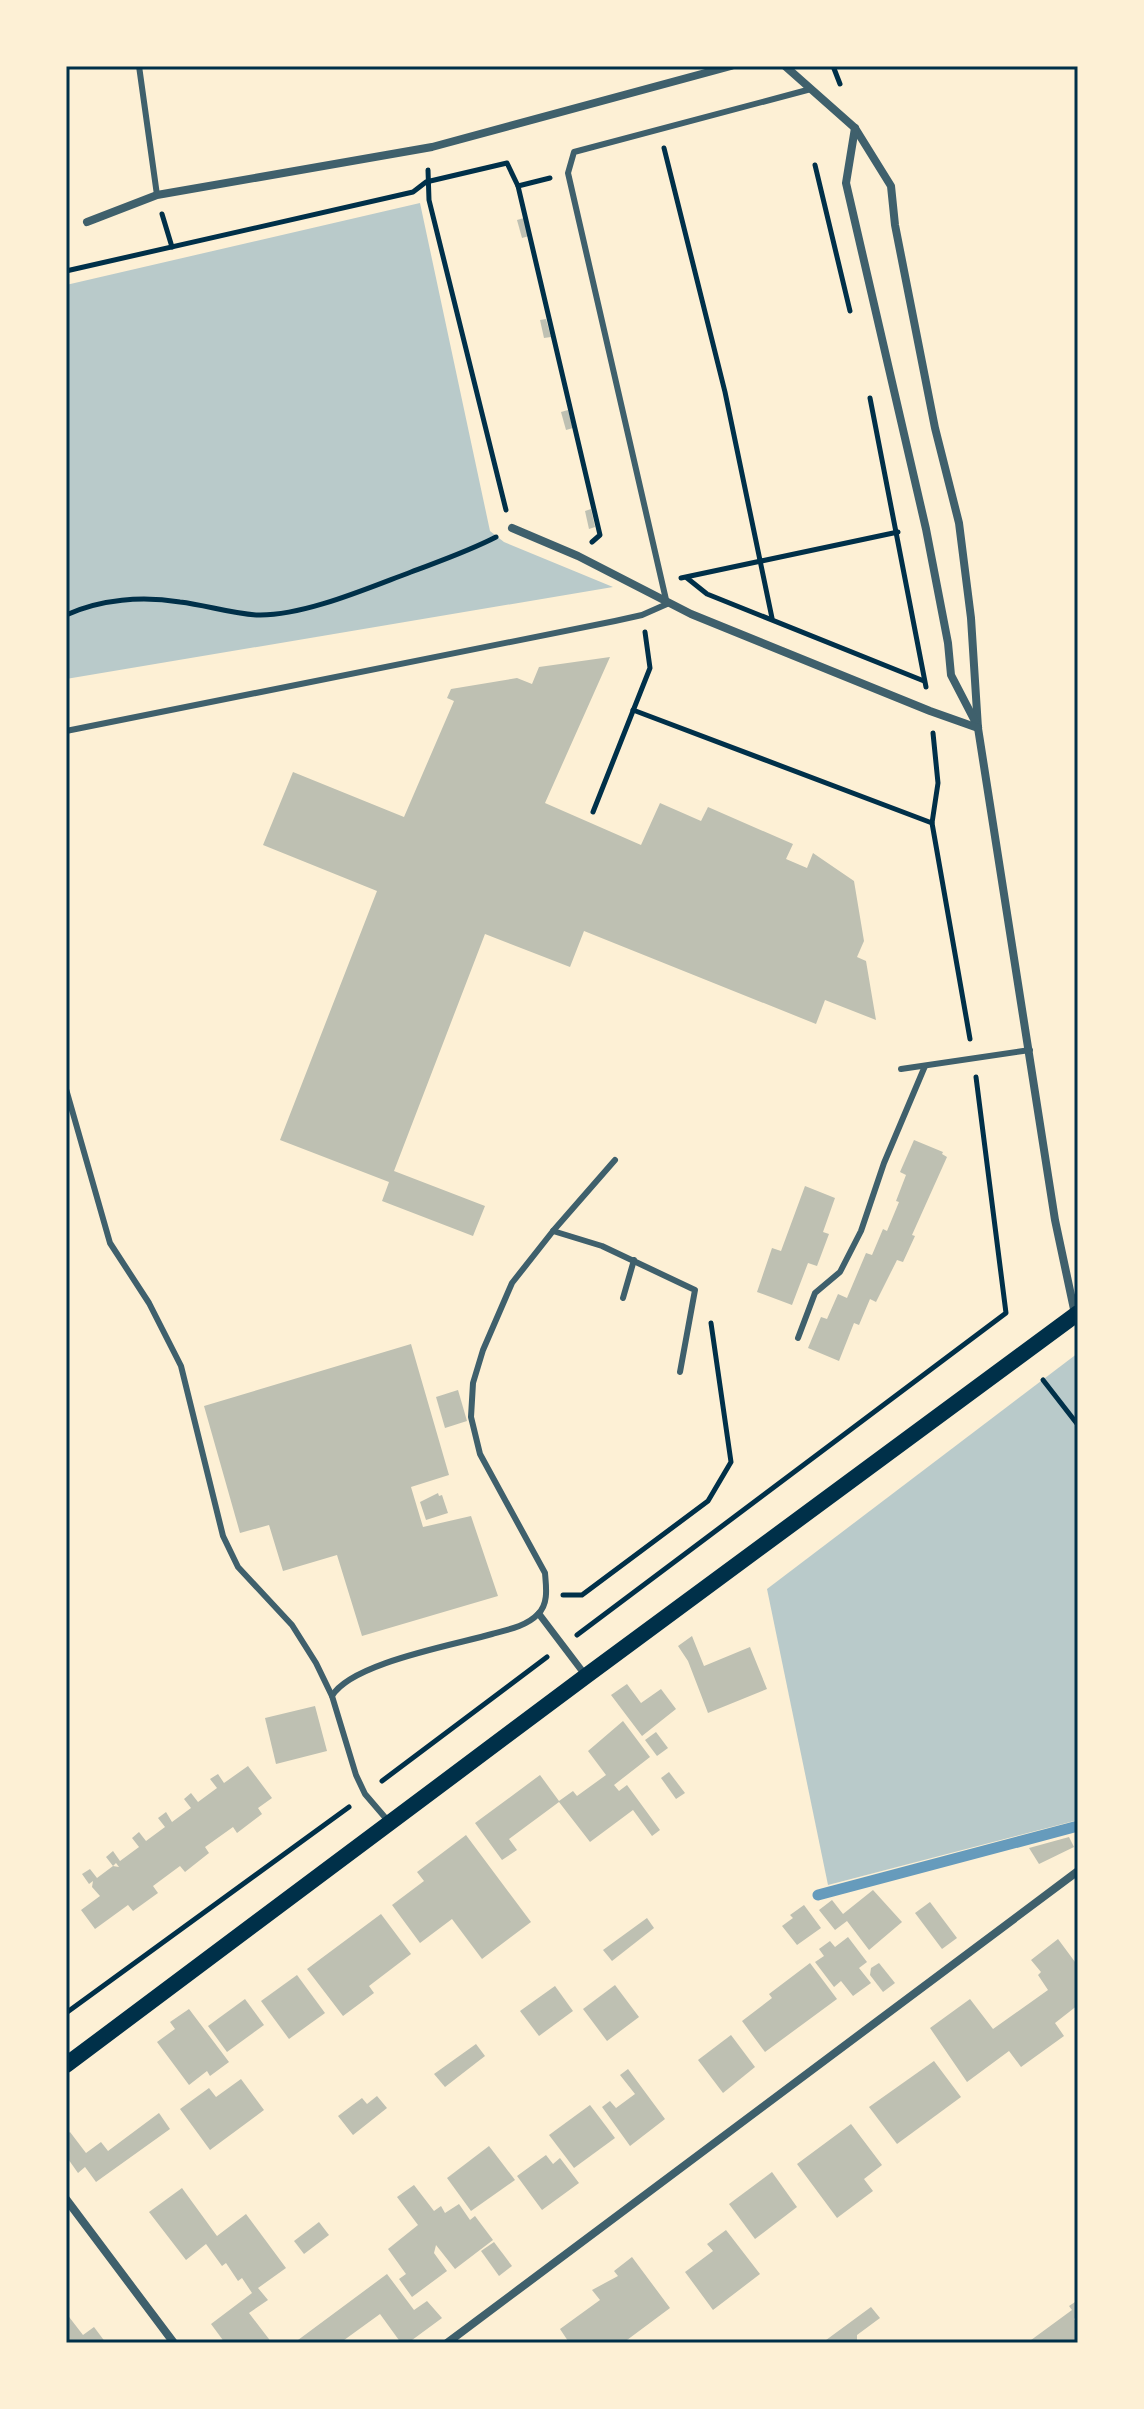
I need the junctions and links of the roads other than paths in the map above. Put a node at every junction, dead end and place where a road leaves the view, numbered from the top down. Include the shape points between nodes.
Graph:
1 (139, 66) edge
2 (731, 66) edge
3 (785, 66) edge
4 (718, 68) edge
5 (811, 89) junction
6 (855, 128) junction
7 (157, 195) junction
8 (87, 222) dead end
9 (512, 528) road end
10 (667, 604) junction
11 (978, 728) junction
12 (66, 731) edge
13 (1030, 1050) junction
14 (925, 1066) junction
15 (901, 1069) dead end
16 (66, 1089) edge
17 (615, 1160) dead end
18 (553, 1231) junction
19 (634, 1260) junction
20 (623, 1298) dead end
21 (1076, 1314) edge
22 (798, 1338) dead end
23 (680, 1372) dead end
24 (539, 1614) junction
25 (586, 1676) junction
26 (332, 1696) junction
27 (389, 1822) junction
28 (1078, 1871) edge
29 (66, 2065) edge
30 (66, 2199) edge
31 (174, 2343) edge
32 (447, 2343) edge

1 - 7 lane
2 - 4 street
3 - 5 street
4 - 7 street via 432,147
5 - 6 street
5 - 10 lane via 574,152 568,173
6 - 11 street via 891,186 935,428 959,523
6 - 11 street via 846,183 926,529 951,675
7 - 8 street
9 - 10 street
10 - 11 street
10 - 12 lane via 642,615
11 - 13 street
13 - 14 lane
13 - 21 street via 1055,1220
14 - 15 lane
14 - 22 lane via 861,1231 840,1272 815,1293
16 - 26 lane via 110,1243 181,1366 223,1536 238,1567 292,1625
17 - 18 lane
18 - 19 lane
18 - 24 lane via 512,1283 483,1350 473,1383 471,1417 480,1454 545,1573 547,1595
19 - 20 lane
19 - 23 lane via 695,1290
21 - 25 main road
24 - 25 street
24 - 26 lane via 515,1628 366,1669
25 - 27 main road
26 - 27 lane via 365,1794
27 - 29 main road
28 - 32 street
30 - 31 street

